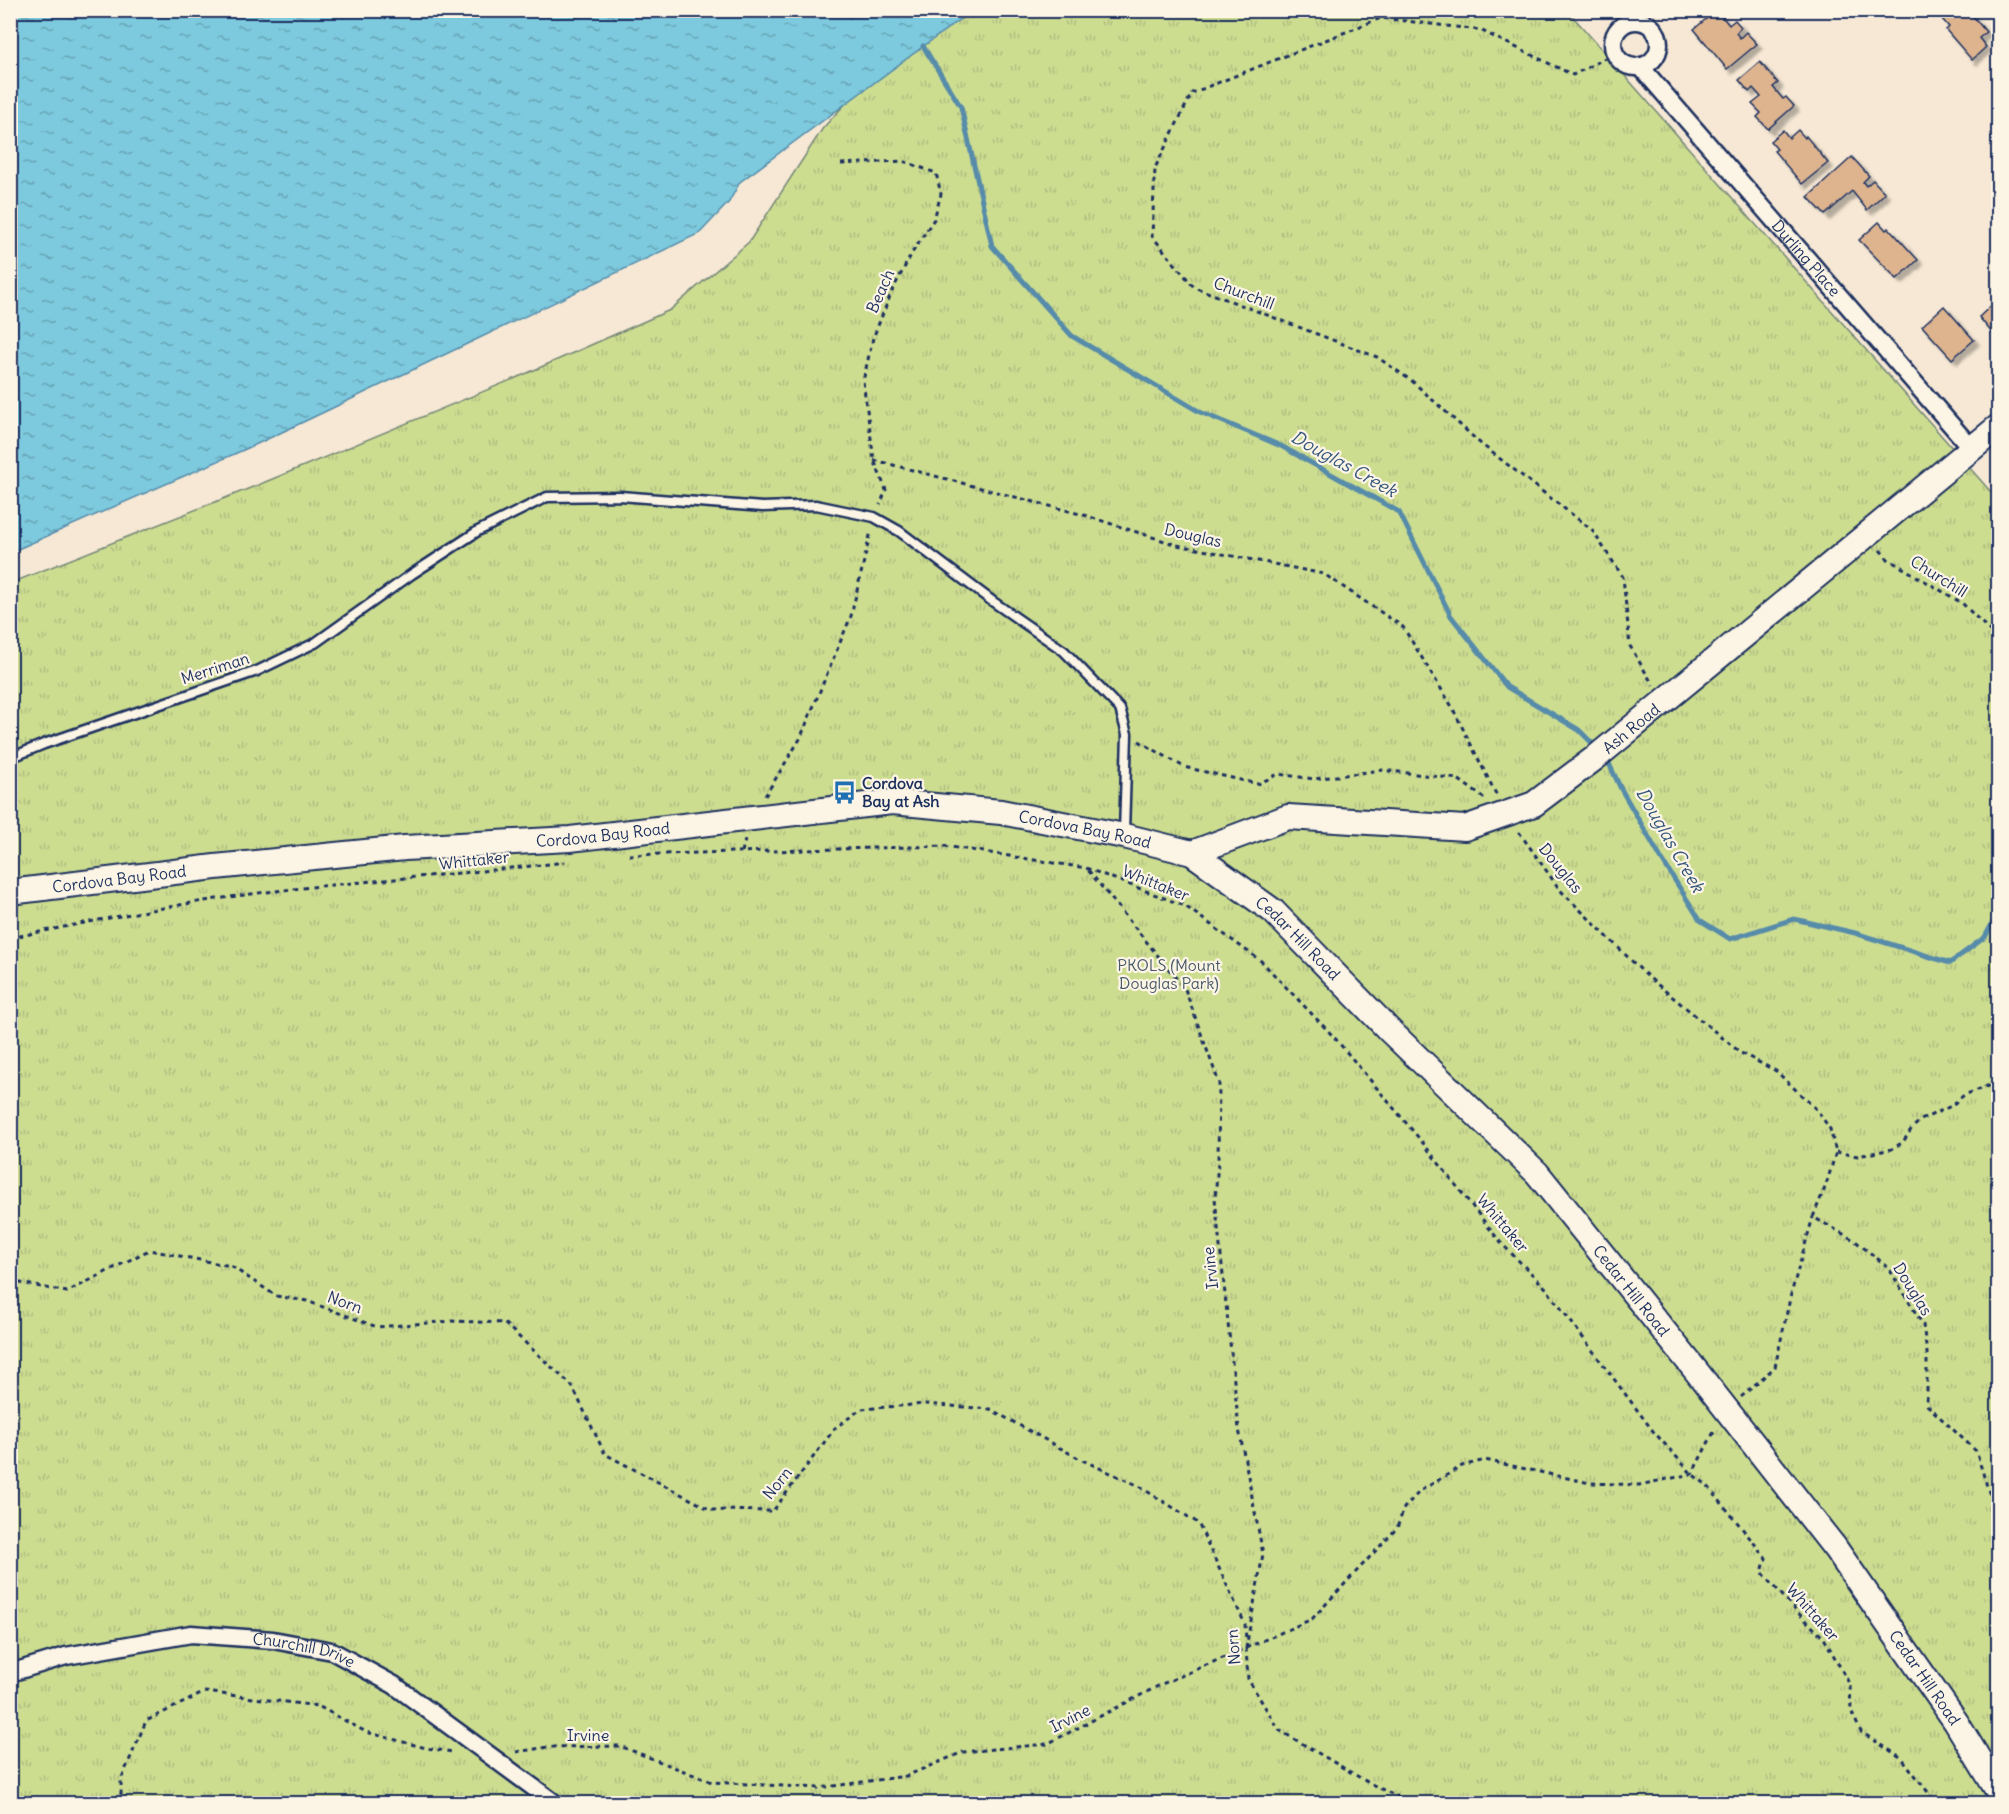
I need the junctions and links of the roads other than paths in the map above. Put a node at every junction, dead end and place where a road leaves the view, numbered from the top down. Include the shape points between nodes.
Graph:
1 (1640, 66) junction
2 (1998, 427) edge
3 (1972, 449) junction
4 (10, 758) edge
5 (1124, 836) junction
6 (1192, 853) junction
7 (10, 892) edge
8 (10, 1673) edge
9 (1998, 1791) edge
10 (556, 1803) edge

1 - 1 street, Durling Place via 1625,64 1613,46 1616,32 1628,22 1643,22 1654,31 1658,45 1653,59
1 - 3 street, Durling Place
2 - 3 main road, Ash Road
3 - 6 main road, Ash Road via 1534,804 1465,828 1288,817
4 - 5 lane, Merriman via 256,670 315,643 478,531 547,497 620,496 763,507 816,505 874,517 899,531 1064,651 1120,708 1127,734
5 - 6 main road, Cordova Bay Road
5 - 7 main road, Cordova Bay Road via 1001,812 892,802 570,839 405,848 263,862
6 - 9 main road, Cedar Hill Road via 1273,910 1390,1031 1537,1173 1835,1548 1956,1722
8 - 10 street, Churchill Drive via 66,1656 192,1634 273,1640 332,1651 394,1685

